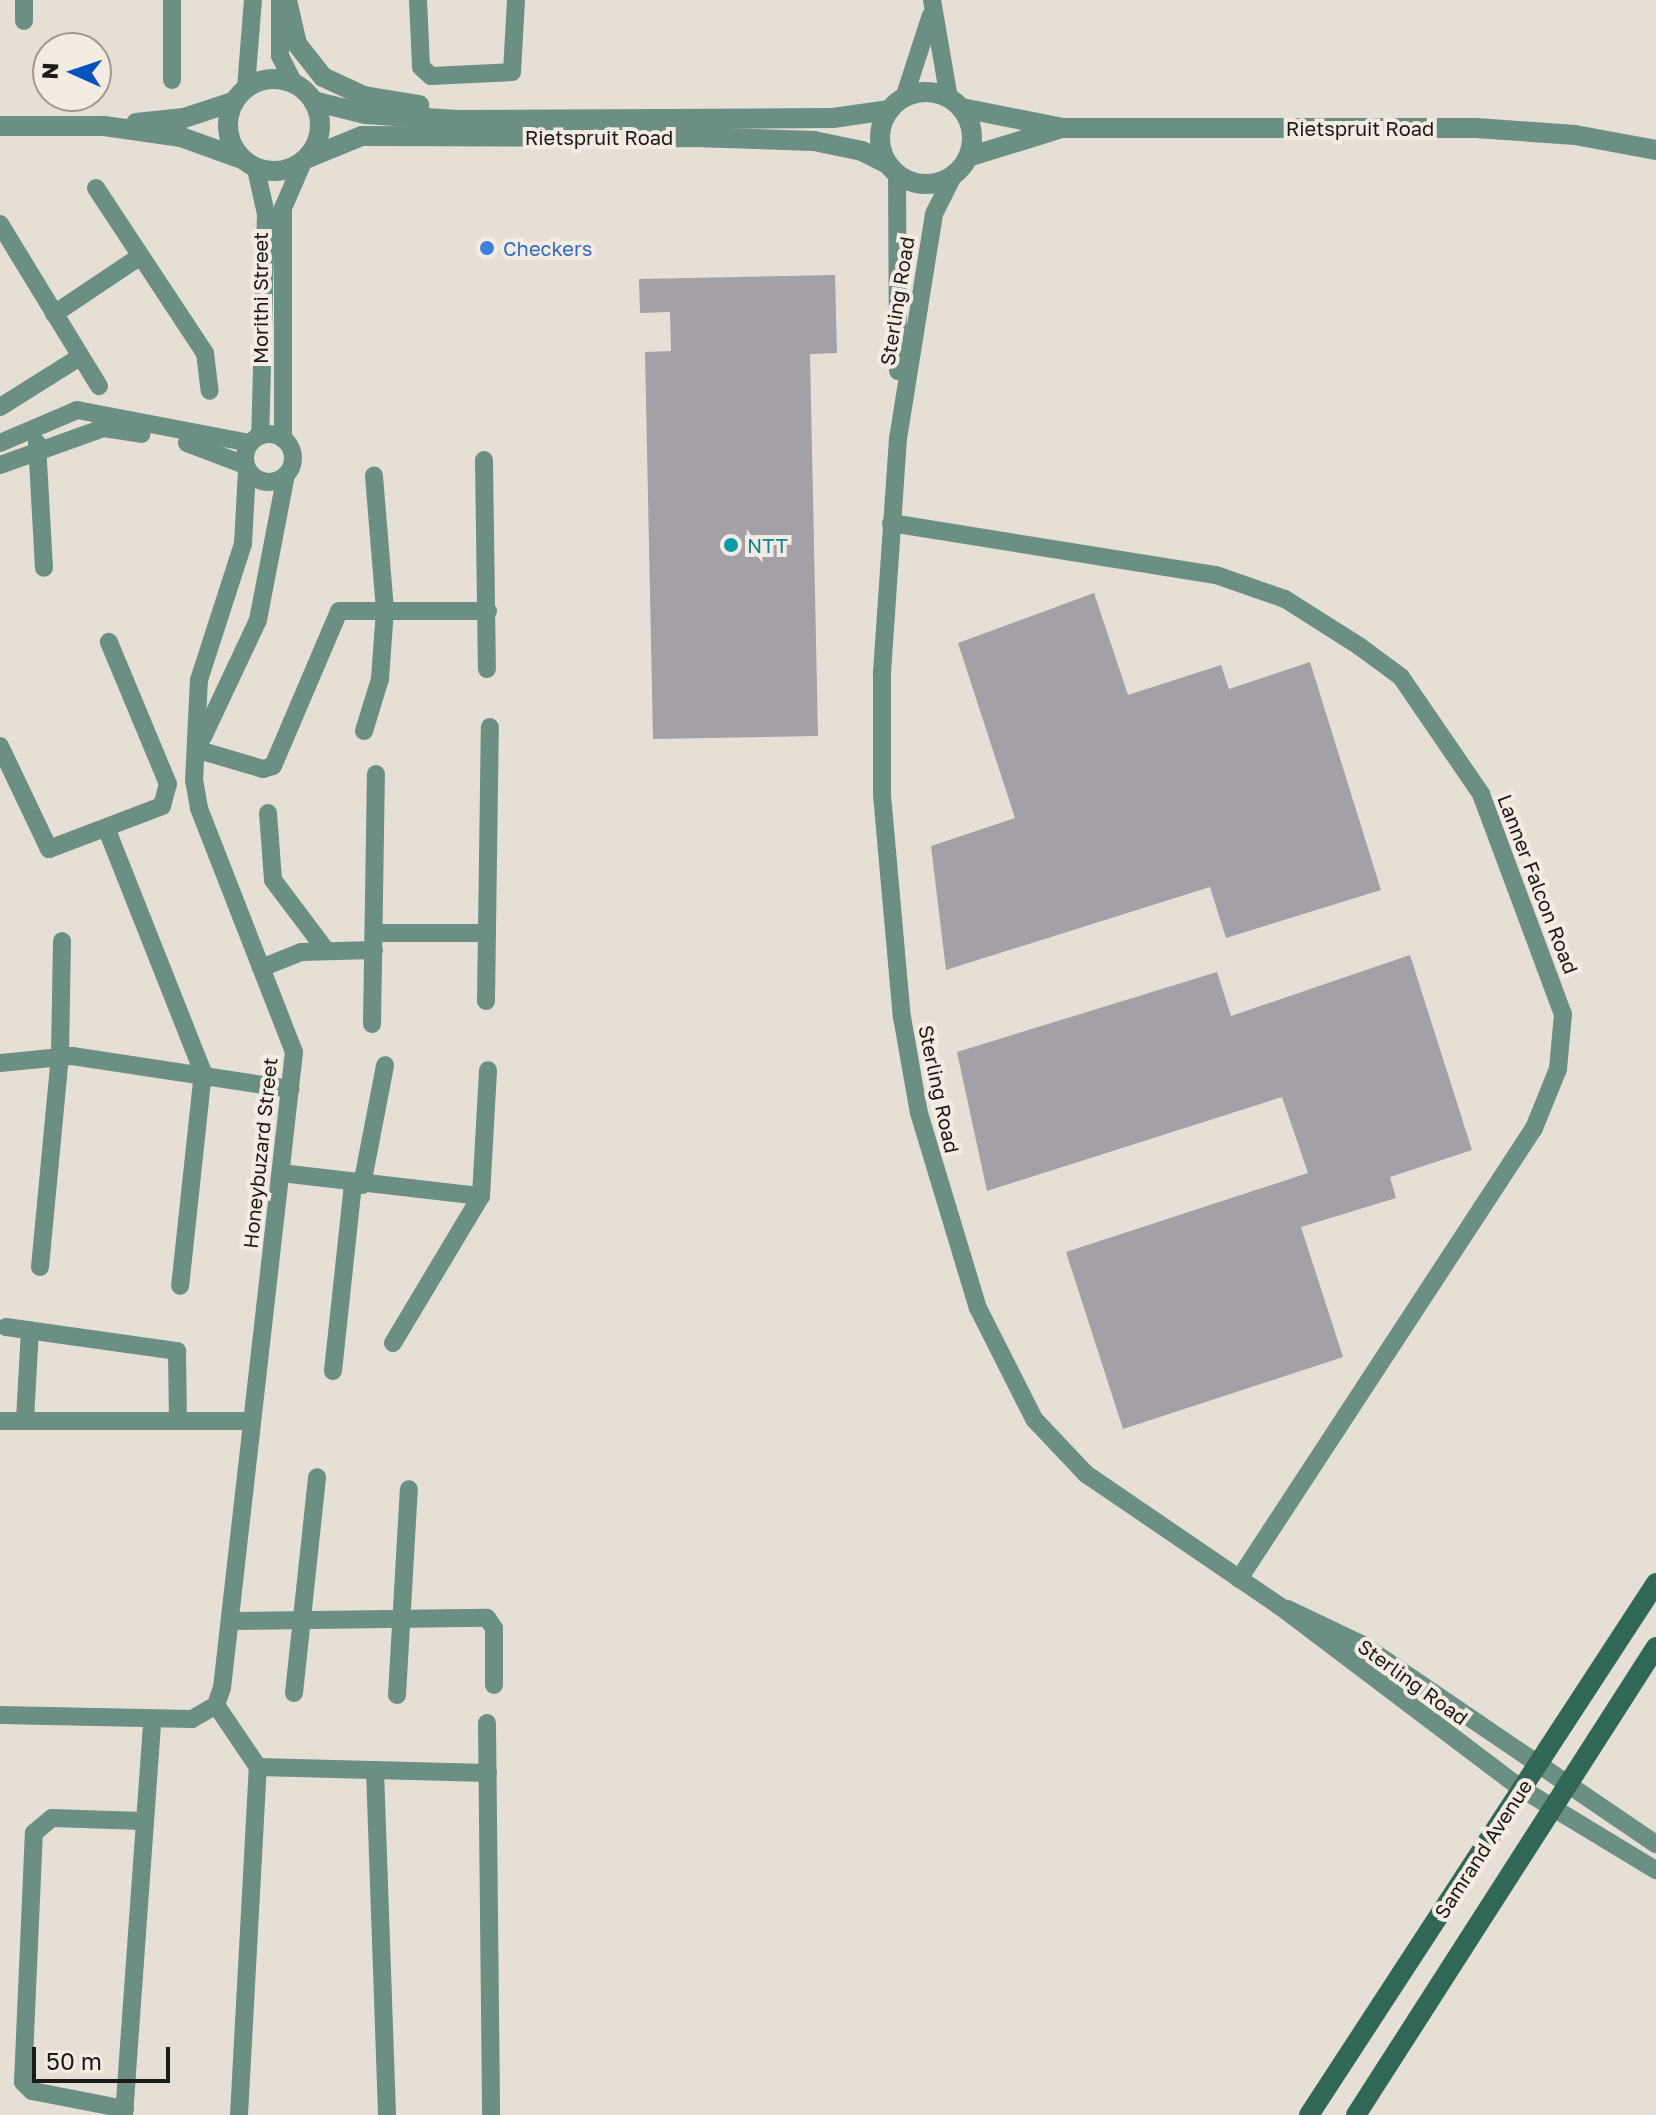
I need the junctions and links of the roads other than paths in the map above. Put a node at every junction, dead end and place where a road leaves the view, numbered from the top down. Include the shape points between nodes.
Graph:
1 (24, 0) edge
2 (172, 0) edge
3 (253, 0) edge
4 (280, 0) edge
5 (287, 0) edge
6 (418, 0) edge
7 (516, 0) edge
8 (932, 6) edge
9 (24, 21) dead end
10 (172, 80) dead end
11 (294, 83) junction
12 (240, 95) junction
13 (313, 101) junction
14 (955, 103) junction
15 (896, 104) junction
16 (545, 121) junction
17 (0, 126) edge
18 (104, 126) junction
19 (1063, 128) junction
20 (1656, 150) edge
21 (968, 157) junction
22 (305, 160) junction
23 (249, 164) junction
24 (893, 170) junction
25 (953, 176) junction
26 (96, 188) dead end
27 (0, 224) edge
28 (139, 257) junction
29 (54, 314) junction
30 (80, 357) junction
31 (99, 386) dead end
32 (210, 391) dead end
33 (0, 407) edge
34 (31, 429) junction
35 (158, 431) junction
36 (898, 438) junction
37 (2, 439) edge
38 (255, 439) junction
39 (283, 439) junction
40 (41, 450) junction
41 (484, 460) dead end
42 (8, 462) edge
43 (246, 467) junction
44 (286, 475) junction
45 (374, 475) dead end
46 (891, 523) junction
47 (44, 568) dead end
48 (385, 610) junction
49 (488, 611) junction
50 (109, 642) dead end
51 (487, 669) dead end
52 (490, 727) dead end
53 (364, 731) dead end
54 (0, 746) edge
55 (202, 751) junction
56 (376, 774) dead end
57 (268, 813) dead end
58 (107, 830) junction
59 (219, 854) junction
60 (487, 933) junction
61 (62, 941) dead end
62 (374, 942) junction
63 (325, 949) junction
64 (261, 968) junction
65 (486, 1001) dead end
66 (372, 1024) dead end
67 (60, 1055) junction
68 (0, 1063) edge
69 (385, 1065) dead end
70 (488, 1070) dead end
71 (203, 1072) junction
72 (291, 1089) junction
73 (281, 1173) junction
74 (358, 1185) junction
75 (481, 1196) junction
76 (40, 1267) dead end
77 (180, 1286) dead end
78 (6, 1327) dead end
79 (30, 1330) junction
80 (393, 1343) dead end
81 (333, 1371) dead end
82 (25, 1419) junction
83 (178, 1420) junction
84 (0, 1421) edge
85 (249, 1421) junction
86 (317, 1477) dead end
87 (409, 1489) dead end
88 (1239, 1579) junction
89 (1656, 1583) edge
90 (1281, 1607) junction
91 (400, 1618) junction
92 (230, 1621) junction
93 (300, 1622) junction
94 (1656, 1647) edge
95 (494, 1685) dead end
96 (294, 1693) dead end
97 (397, 1695) dead end
98 (216, 1705) junction
99 (0, 1715) edge
100 (152, 1720) junction
101 (487, 1723) dead end
102 (1539, 1763) junction
103 (258, 1767) junction
104 (375, 1770) junction
105 (488, 1773) junction
106 (1566, 1782) junction
107 (1522, 1789) junction
108 (1552, 1805) junction
109 (142, 1821) junction
110 (1656, 1844) edge
111 (1656, 1870) edge
112 (124, 2112) edge
113 (239, 2115) edge
114 (387, 2115) edge
115 (491, 2115) edge
116 (1309, 2115) edge
117 (1356, 2115) edge

1 - 9 street
2 - 10 street
3 - 12 street
4 - 11 street via 280,56
5 - 16 street via 308,62 343,88 395,102
6 - 7 street via 421,67 431,76 512,72
8 - 14 street
8 - 15 street
11 - 12 street via 278,79
11 - 13 street
12 - 18 street via 184,118
12 - 23 street via 228,132
13 - 16 street, Rietspruit Road via 365,114
13 - 22 street via 319,130
14 - 15 street via 926,92
14 - 19 street, Rietspruit Road
14 - 21 street via 972,137
15 - 16 street, Rietspruit Road via 833,118
15 - 24 street via 880,144
17 - 18 street
18 - 23 street via 181,137
19 - 20 street, Rietspruit Road via 1476,128 1575,135
19 - 21 street, Rietspruit Road
21 - 25 street
22 - 23 street via 272,172
22 - 24 street, Rietspruit Road via 362,136 694,137 827,143
22 - 39 street, Morithi Street via 283,208
23 - 38 street, Morithi Street via 266,214
24 - 25 street via 925,184
24 - 36 street, Sterling Road
25 - 36 street, Sterling Road via 934,214
26 - 28 street
27 - 29 street
28 - 29 street
28 - 32 street via 205,353
29 - 30 street
30 - 31 street
30 - 33 street
34 - 35 street via 77,410
34 - 37 street
34 - 40 street
35 - 38 street
35 - 40 street via 104,428
35 - 43 street
36 - 46 street, Sterling Road
37 - 42 street
38 - 39 street
38 - 43 street, Morithi Street
39 - 44 street, Morithi Street via 293,461
40 - 42 street
40 - 47 street
41 - 49 street
43 - 44 street via 266,482
43 - 59 street, Honeybuzard Street via 247,524 203,662 194,750 199,808
44 - 55 street, Honeybuzard Street via 258,620 213,709
45 - 48 street
46 - 88 street, Sterling Road via 882,795 897,972 919,1113 966,1278 1047,1438 1086,1474
46 - 88 street, Lanner Falcon Road via 1216,575 1285,599 1359,646 1401,677 1481,794 1563,1014 1558,1069 1534,1128
48 - 49 street
48 - 53 street via 383,666
48 - 55 street via 336,614 273,766 263,769
49 - 51 street
50 - 58 street via 168,793 162,806
52 - 60 street
54 - 58 street via 49,849
55 - 59 street, Honeybuzard Street via 206,804
56 - 62 street
57 - 63 street via 273,880
58 - 71 street
59 - 64 street, Honeybuzard Street
60 - 62 street
60 - 65 street
61 - 67 street
62 - 63 street
62 - 66 street
63 - 64 street
64 - 72 street, Honeybuzard Street via 290,1033
67 - 68 street
67 - 71 street
67 - 76 street
69 - 74 street
70 - 75 street
71 - 72 street
71 - 77 street
72 - 73 street, Honeybuzard Street
73 - 74 street
73 - 85 street, Honeybuzard Street
74 - 75 street
74 - 81 street
75 - 80 street
78 - 79 street
79 - 82 street
79 - 83 street via 177,1351
82 - 83 street
82 - 84 street
83 - 85 street
85 - 92 street, Honeybuzard Street
86 - 93 street
87 - 91 street
88 - 90 street, Sterling Road
89 - 102 main road, Samrand Avenue
90 - 102 street, Sterling Road via 1363,1645
90 - 107 street, Sterling Road
91 - 93 street
91 - 95 street via 490,1620
91 - 97 street
92 - 93 street
92 - 98 street, Honeybuzard Street
93 - 96 street
94 - 106 main road, Samrand Avenue
98 - 100 street via 192,1719
98 - 103 street
99 - 100 street
100 - 109 street
101 - 105 street
102 - 106 street, Sterling Road
102 - 107 main road, Samrand Avenue
103 - 104 street
103 - 113 street
104 - 105 street
104 - 114 street
105 - 115 street
106 - 108 main road, Samrand Avenue
106 - 110 street, Sterling Road
107 - 108 street, Sterling Road
107 - 116 main road, Samrand Avenue
108 - 111 street, Sterling Road
108 - 117 main road, Samrand Avenue
109 - 112 street
109 - 112 street via 52,1818 34,1833 23,2082 32,2091

